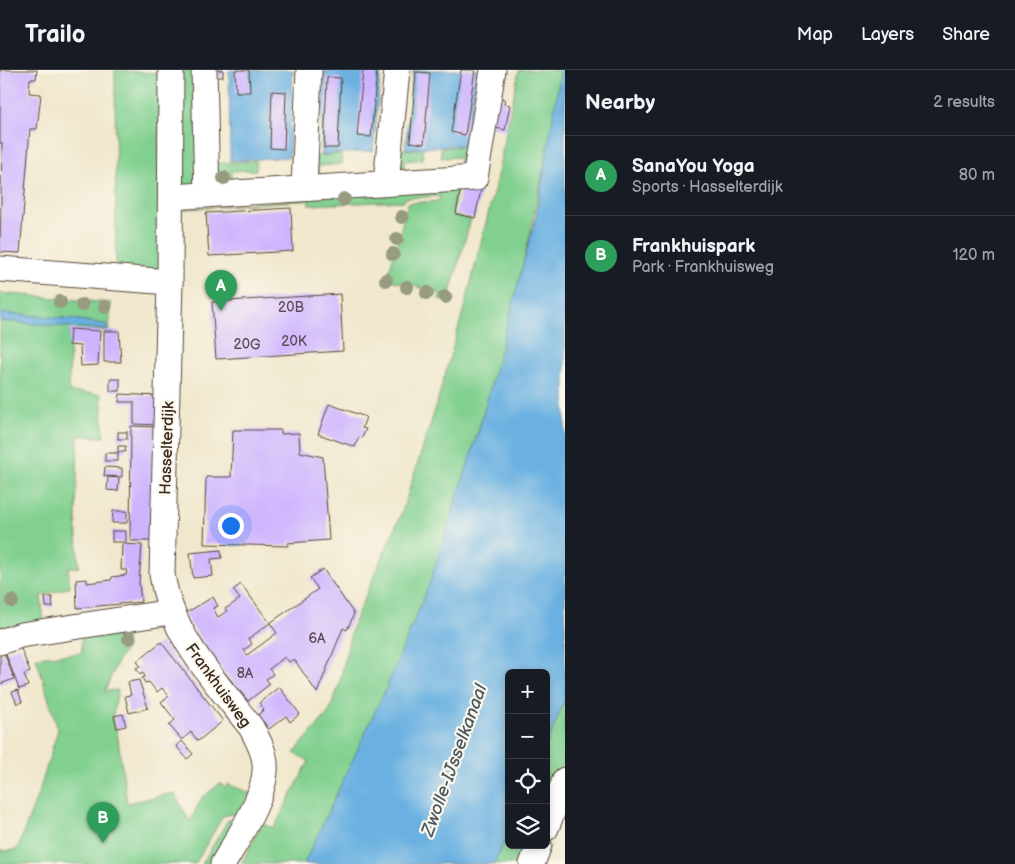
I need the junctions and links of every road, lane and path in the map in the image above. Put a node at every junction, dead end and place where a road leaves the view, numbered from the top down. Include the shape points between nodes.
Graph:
1 (171, 70) edge
2 (204, 70) edge
3 (309, 70) edge
4 (397, 70) edge
5 (493, 70) edge
6 (386, 183) junction
7 (304, 188) junction
8 (207, 194) junction
9 (171, 197) junction
10 (0, 270) edge
11 (170, 282) junction
12 (171, 612) junction
13 (0, 642) edge
14 (565, 780) edge
15 (550, 818) edge
16 (538, 849) edge
17 (223, 864) edge
18 (532, 864) edge

1 - 9 street, Hasselterdijk
2 - 8 street
3 - 7 street
4 - 6 street
5 - 6 street via 475,178
6 - 7 street
7 - 8 street
8 - 9 street
9 - 11 street, Hasselterdijk
10 - 11 street
11 - 12 street, Hasselterdijk via 162,574
12 - 13 street via 21,635
12 - 17 street, Frankhuisweg via 194,655 251,727 265,764 262,789
14 - 15 street
16 - 18 street

